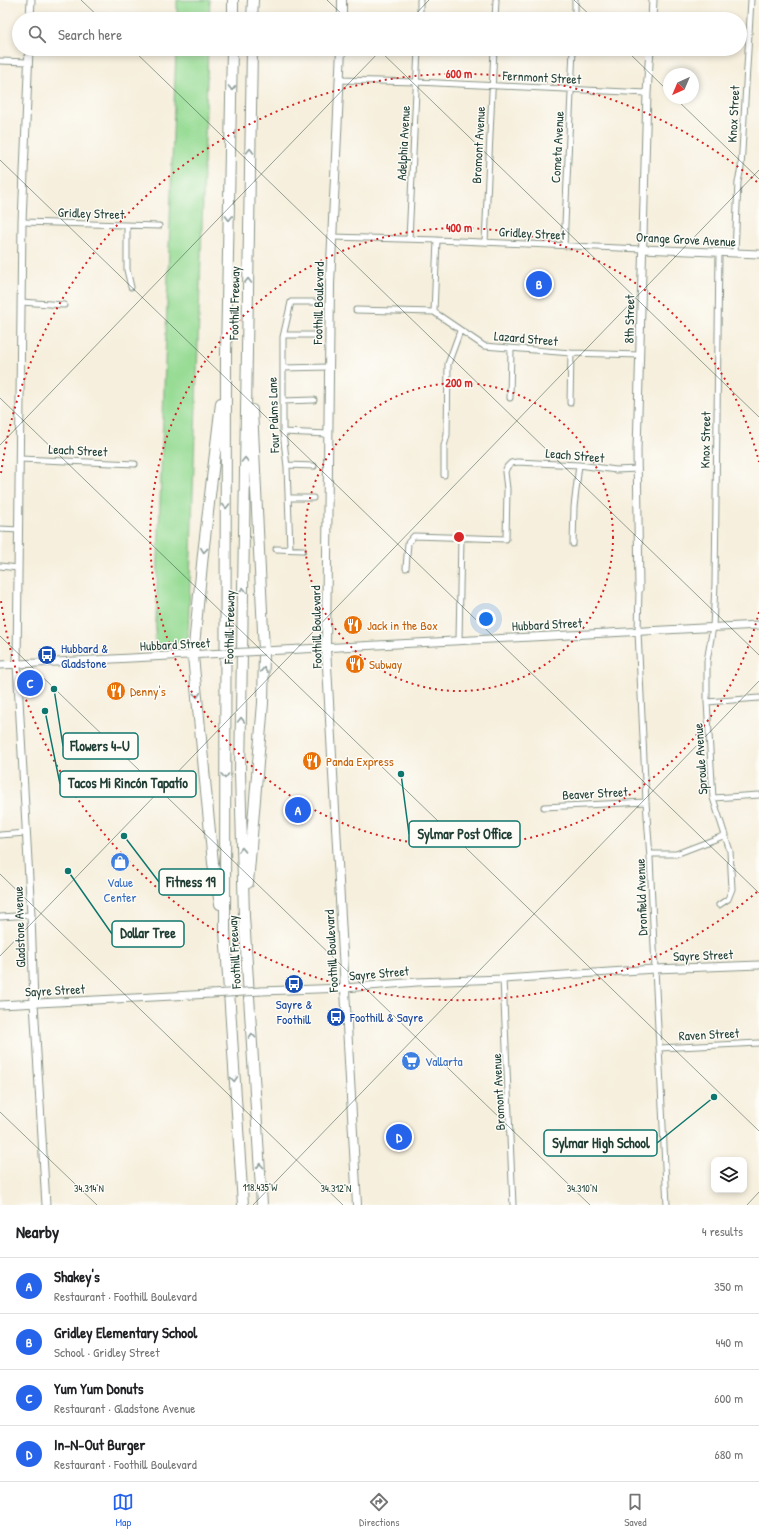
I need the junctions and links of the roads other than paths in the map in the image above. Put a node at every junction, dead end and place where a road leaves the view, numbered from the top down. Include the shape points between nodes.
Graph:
1 (31, 0) edge
2 (233, 0) edge
3 (253, 0) edge
4 (342, 0) edge
5 (420, 0) edge
6 (496, 0) edge
7 (575, 0) edge
8 (653, 0) edge
9 (751, 0) edge
10 (30, 12) edge
11 (233, 12) edge
12 (252, 12) edge
13 (342, 12) edge
14 (420, 12) edge
15 (495, 12) edge
16 (574, 12) edge
17 (652, 12) edge
18 (28, 56) edge
19 (232, 56) edge
20 (252, 56) edge
21 (340, 56) edge
22 (418, 56) edge
23 (494, 56) edge
24 (573, 56) edge
25 (650, 56) edge
26 (0, 61) edge
27 (28, 62) junction
28 (339, 80) junction
29 (417, 82) junction
30 (492, 86) junction
31 (571, 90) junction
32 (647, 93) junction
33 (22, 222) junction
34 (127, 226) junction
35 (159, 226) dead end
36 (332, 237) junction
37 (409, 239) junction
38 (437, 240) junction
39 (485, 242) junction
40 (564, 246) junction
41 (611, 248) joint
42 (642, 249) junction
43 (719, 253) junction
44 (735, 253) junction
45 (759, 254) edge
46 (131, 287) dead end
47 (21, 302) junction
48 (314, 302) dead end
49 (64, 305) dead end
50 (356, 310) dead end
51 (434, 312) junction
52 (247, 320) junction
53 (460, 331) junction
54 (284, 335) junction
55 (313, 335) dead end
56 (511, 349) junction
57 (571, 353) junction
58 (226, 355) junction
59 (640, 355) junction
60 (329, 367) junction
61 (283, 368) junction
62 (510, 398) dead end
63 (314, 400) dead end
64 (283, 401) junction
65 (570, 403) dead end
66 (283, 432) junction
67 (328, 434) junction
68 (20, 459) junction
69 (135, 464) dead end
70 (287, 465) junction
71 (579, 465) junction
72 (314, 466) dead end
73 (638, 469) junction
74 (444, 475) dead end
75 (288, 498) junction
76 (313, 498) dead end
77 (0, 528) edge
78 (19, 530) junction
79 (461, 538) junction
80 (573, 544) dead end
81 (276, 549) dead end
82 (290, 549) junction
83 (303, 550) dead end
84 (0, 566) edge
85 (18, 568) junction
86 (406, 568) dead end
87 (639, 589) joint
88 (759, 625) edge
89 (713, 627) junction
90 (638, 632) junction
91 (459, 640) junction
92 (326, 648) junction
93 (264, 651) junction
94 (193, 656) junction
95 (0, 664) edge
96 (17, 664) junction
97 (759, 698) edge
98 (707, 702) junction
99 (759, 795) edge
100 (713, 798) junction
101 (646, 802) junction
102 (544, 807) dead end
103 (26, 833) junction
104 (0, 835) edge
105 (726, 835) junction
106 (650, 854) junction
107 (719, 905) dead end
108 (31, 915) junction
109 (244, 916) junction
110 (0, 917) edge
111 (225, 930) junction
112 (759, 965) edge
113 (654, 968) junction
114 (503, 979) junction
115 (345, 988) junction
116 (34, 1002) junction
117 (0, 1005) edge
118 (759, 1043) edge
119 (659, 1048) junction
120 (46, 1205) edge
121 (243, 1205) edge
122 (262, 1205) edge
123 (357, 1205) edge
124 (513, 1205) edge
125 (667, 1205) edge

1 - 10 street
2 - 11 highway
3 - 12 highway
4 - 13 main road
5 - 14 street
6 - 15 street
7 - 16 street
8 - 17 street
9 - 44 street, Knox Street
18 - 27 street, Gladstone Avenue
19 -> 58 highway, Foothill Freeway
52 -> 20 highway, Foothill Freeway
21 - 28 main road, Foothill Boulevard
22 - 29 street, Adelphia Avenue
23 - 30 street, Bromont Avenue
24 - 31 street, Cometa Avenue
25 - 32 street, 8th Street
26 - 27 street
27 - 33 street, Gladstone Avenue
28 - 29 street, Fernmont Street
28 - 36 main road, Foothill Boulevard
29 - 30 street, Fernmont Street
29 - 37 street, Adelphia Avenue
30 - 31 street, Fernmont Street
30 - 39 street, Bromont Avenue
31 - 32 street, Fernmont Street
31 - 40 street, Cometa Avenue
32 - 42 street, 8th Street
33 - 34 street, Gridley Street
33 - 47 street, Gladstone Avenue
34 - 35 street, Gridley Street
34 - 46 street via 127,270
36 - 37 street, Gridley Street
36 - 60 main road, Foothill Boulevard
37 - 38 street, Gridley Street
38 - 39 street, Gridley Street
38 - 51 street
39 - 40 street, Gridley Street
40 - 41 street, Gridley Street
41 - 42 street, Orange Grove Avenue
42 - 43 street, Orange Grove Avenue
42 - 59 street, 8th Street
43 - 44 street, Orange Grove Avenue
43 - 89 street, Knox Street
44 - 45 street, Orange Grove Avenue
47 - 49 street
47 - 68 street, Gladstone Avenue
48 - 54 street, Four Palms Lane via 291,302
50 - 51 street
51 - 53 street, Lazard Street
52 - 93 highway
109 -> 52 highway, Foothill Freeway via 240,773
53 - 56 street, Lazard Street via 484,346
53 - 74 street via 448,364
54 - 55 street
54 - 61 street, Four Palms Lane
56 - 57 street, Lazard Street
56 - 62 street
57 - 59 street, Lazard Street
57 - 65 street
58 -> 94 highway
58 -> 111 highway, Foothill Freeway
59 - 73 street, 8th Street
60 - 61 street
60 - 67 main road, Foothill Boulevard
61 - 64 street, Four Palms Lane
63 - 64 street
64 - 66 street, Four Palms Lane
66 - 67 street
66 - 70 street, Four Palms Lane
67 - 92 main road, Foothill Boulevard
68 - 69 street, Leach Street
68 - 78 street, Gladstone Avenue
70 - 72 street
70 - 75 street, Four Palms Lane
71 - 73 street, Leach Street via 616,470
71 - 79 street, Leach Street via 511,463 505,472 506,539
71 - 80 street
73 - 87 street, 8th Street
75 - 76 street
75 - 82 street, Four Palms Lane
77 - 78 street
78 - 85 street, Gladstone Avenue
79 - 86 street via 414,536 408,543
79 - 91 street
81 - 82 street
82 - 83 street
84 - 85 street
85 - 96 street, Gladstone Avenue
87 - 90 street, Dronfield Avenue
88 - 89 street, Hubbard Street
89 - 90 street, Hubbard Street
89 - 98 street, Sproule Avenue via 707,661
90 - 91 street, Hubbard Street
90 - 101 street, Dronfield Avenue
91 - 92 street, Hubbard Street
92 - 93 street, Hubbard Street
92 - 115 main road, Foothill Boulevard
93 - 94 street, Hubbard Street, bridge
109 -> 93 highway via 251,859
94 - 96 street, Hubbard Street
94 -> 111 highway via 213,863
95 - 96 street, Hubbard Street
96 - 103 street, Gladstone Avenue
97 - 98 street
98 - 100 street, Sproule Avenue
99 - 100 street
100 - 105 street, Sproule Avenue
101 - 102 street, Beaver Street
101 - 106 street, Dronfield Avenue
103 - 104 street
103 - 108 street, Gladstone Avenue
105 - 106 street via 676,854
105 - 107 street, Sproule Avenue via 730,850 732,889 728,899
106 - 113 street, Dronfield Avenue
108 - 110 street
108 - 116 street, Gladstone Avenue
122 -> 109 highway, Foothill Freeway
111 -> 121 highway, Foothill Freeway
112 - 113 street, Sayre Street
113 - 114 street, Sayre Street
113 - 119 street, Dronfield Avenue
114 - 115 street, Sayre Street
114 - 124 street, Bromont Avenue
115 - 116 street, Sayre Street, bridge
115 - 123 main road, Foothill Boulevard
116 - 117 street, Sayre Street
116 - 120 street, Gladstone Avenue
118 - 119 street, Raven Street
119 - 125 street, Dronfield Avenue

